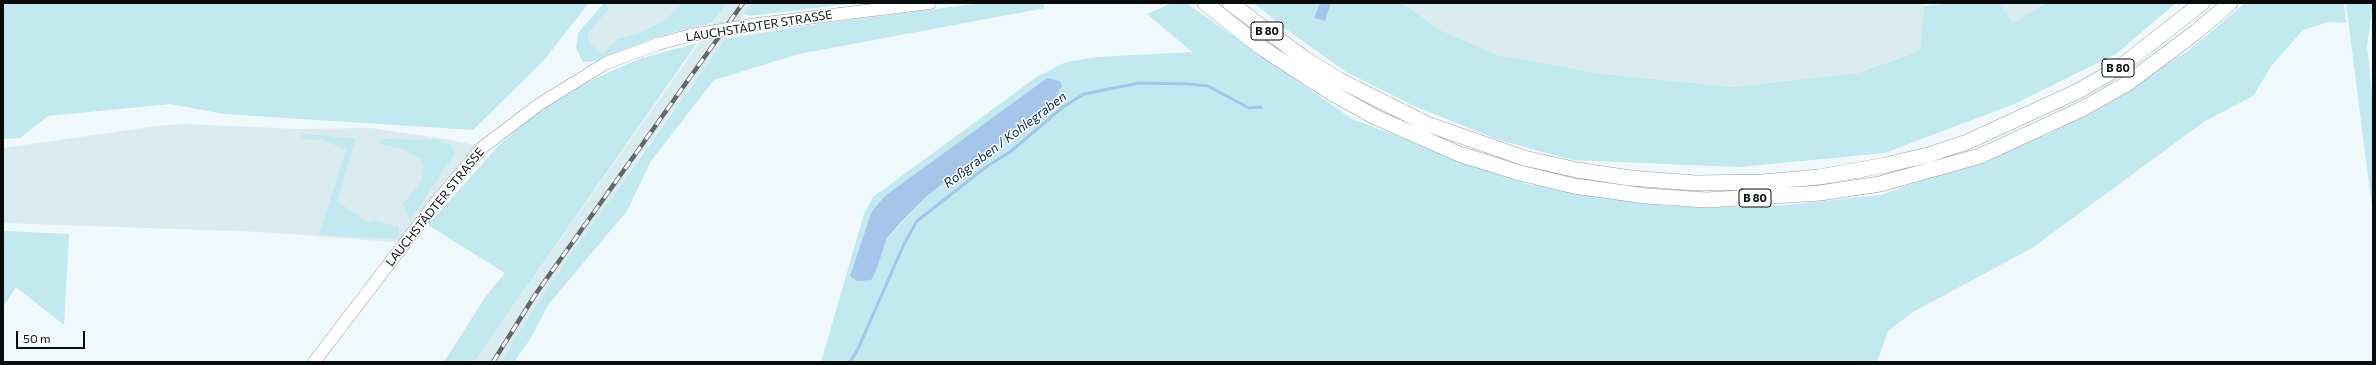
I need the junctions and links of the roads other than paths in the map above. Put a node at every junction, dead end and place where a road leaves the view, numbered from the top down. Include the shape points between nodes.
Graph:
1 (930, 3) edge
2 (1205, 3) edge
3 (1230, 3) edge
4 (2202, 3) edge
5 (2230, 3) edge
6 (314, 362) edge

1 - 6 main road, LAUCHSTÄDTER STRASSE, bridge via 758,24 691,35 600,66 538,104 483,147 438,200
2 - 5 highway, B 80 via 1262,48 1330,92 1387,123 1459,154 1574,186 1646,196 1708,200 1820,193 1873,185 1980,156 2082,109 2128,83
3 - 4 highway, B 80 via 1339,80 1383,104 1446,132 1524,158 1577,170 1696,184 1762,182 1819,176 1886,165 1967,142 2078,91 2120,67

